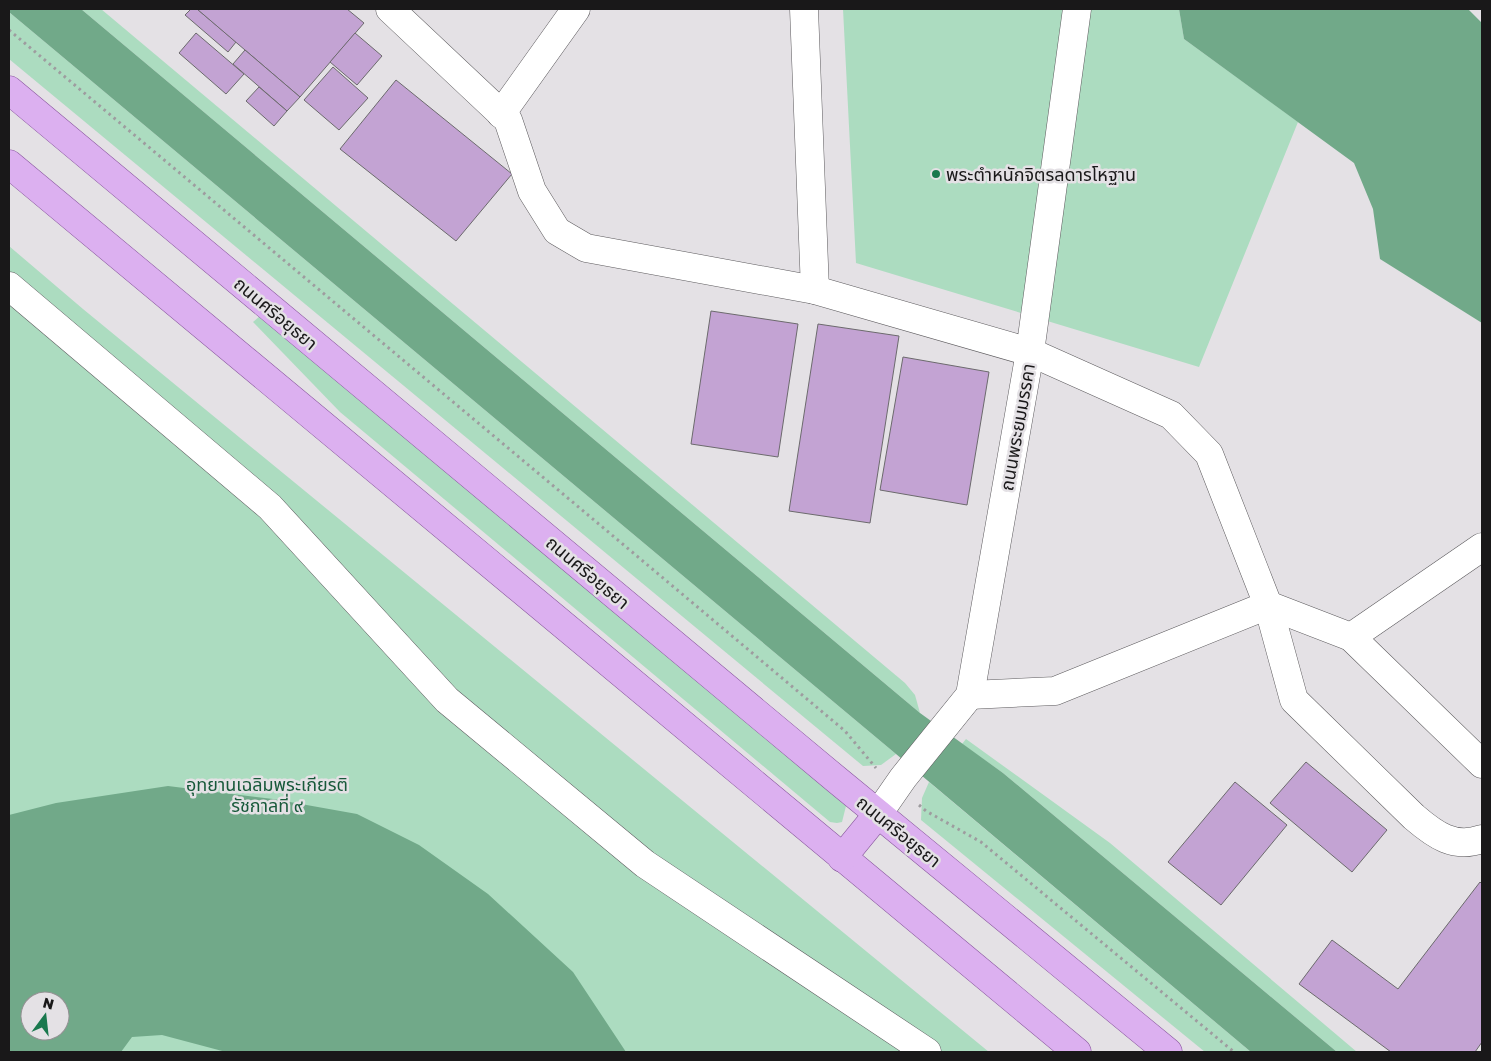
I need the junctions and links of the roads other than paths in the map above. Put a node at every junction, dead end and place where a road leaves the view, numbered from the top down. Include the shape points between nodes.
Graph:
1 (390, 9) edge
2 (576, 9) edge
3 (804, 9) edge
4 (1077, 9) edge
5 (9, 90) edge
6 (501, 114) junction
7 (9, 164) edge
8 (9, 286) edge
9 (815, 290) junction
10 (1030, 352) junction
11 (1482, 547) edge
12 (1268, 605) junction
13 (1352, 636) junction
14 (970, 695) junction
15 (1482, 764) edge
16 (878, 814) junction
17 (1482, 839) edge
18 (842, 858) junction
19 (927, 1052) edge
20 (1077, 1052) edge
21 (1168, 1052) edge

1 - 6 street
2 - 6 street
3 - 9 street
4 - 10 street, ถนนพระยมมรรคา
5 - 16 main road, ถนนศรีอยุธยา
6 - 9 street via 508,120 532,191 557,231 586,248
7 - 18 main road
8 - 19 street via 270,508 455,706 645,864
9 - 10 street
10 - 12 street via 1171,415 1209,454
10 - 14 street, ถนนพระยมมรรคา
11 - 13 street
12 - 13 street
12 - 14 street via 1055,691
12 - 17 street via 1294,700 1429,830 1445,839 1469,843
13 - 15 street
14 - 16 street, ถนนพระยมมรรคา via 932,740
16 - 18 main road
16 - 21 main road, ถนนศรีอยุธยา
18 - 20 main road

